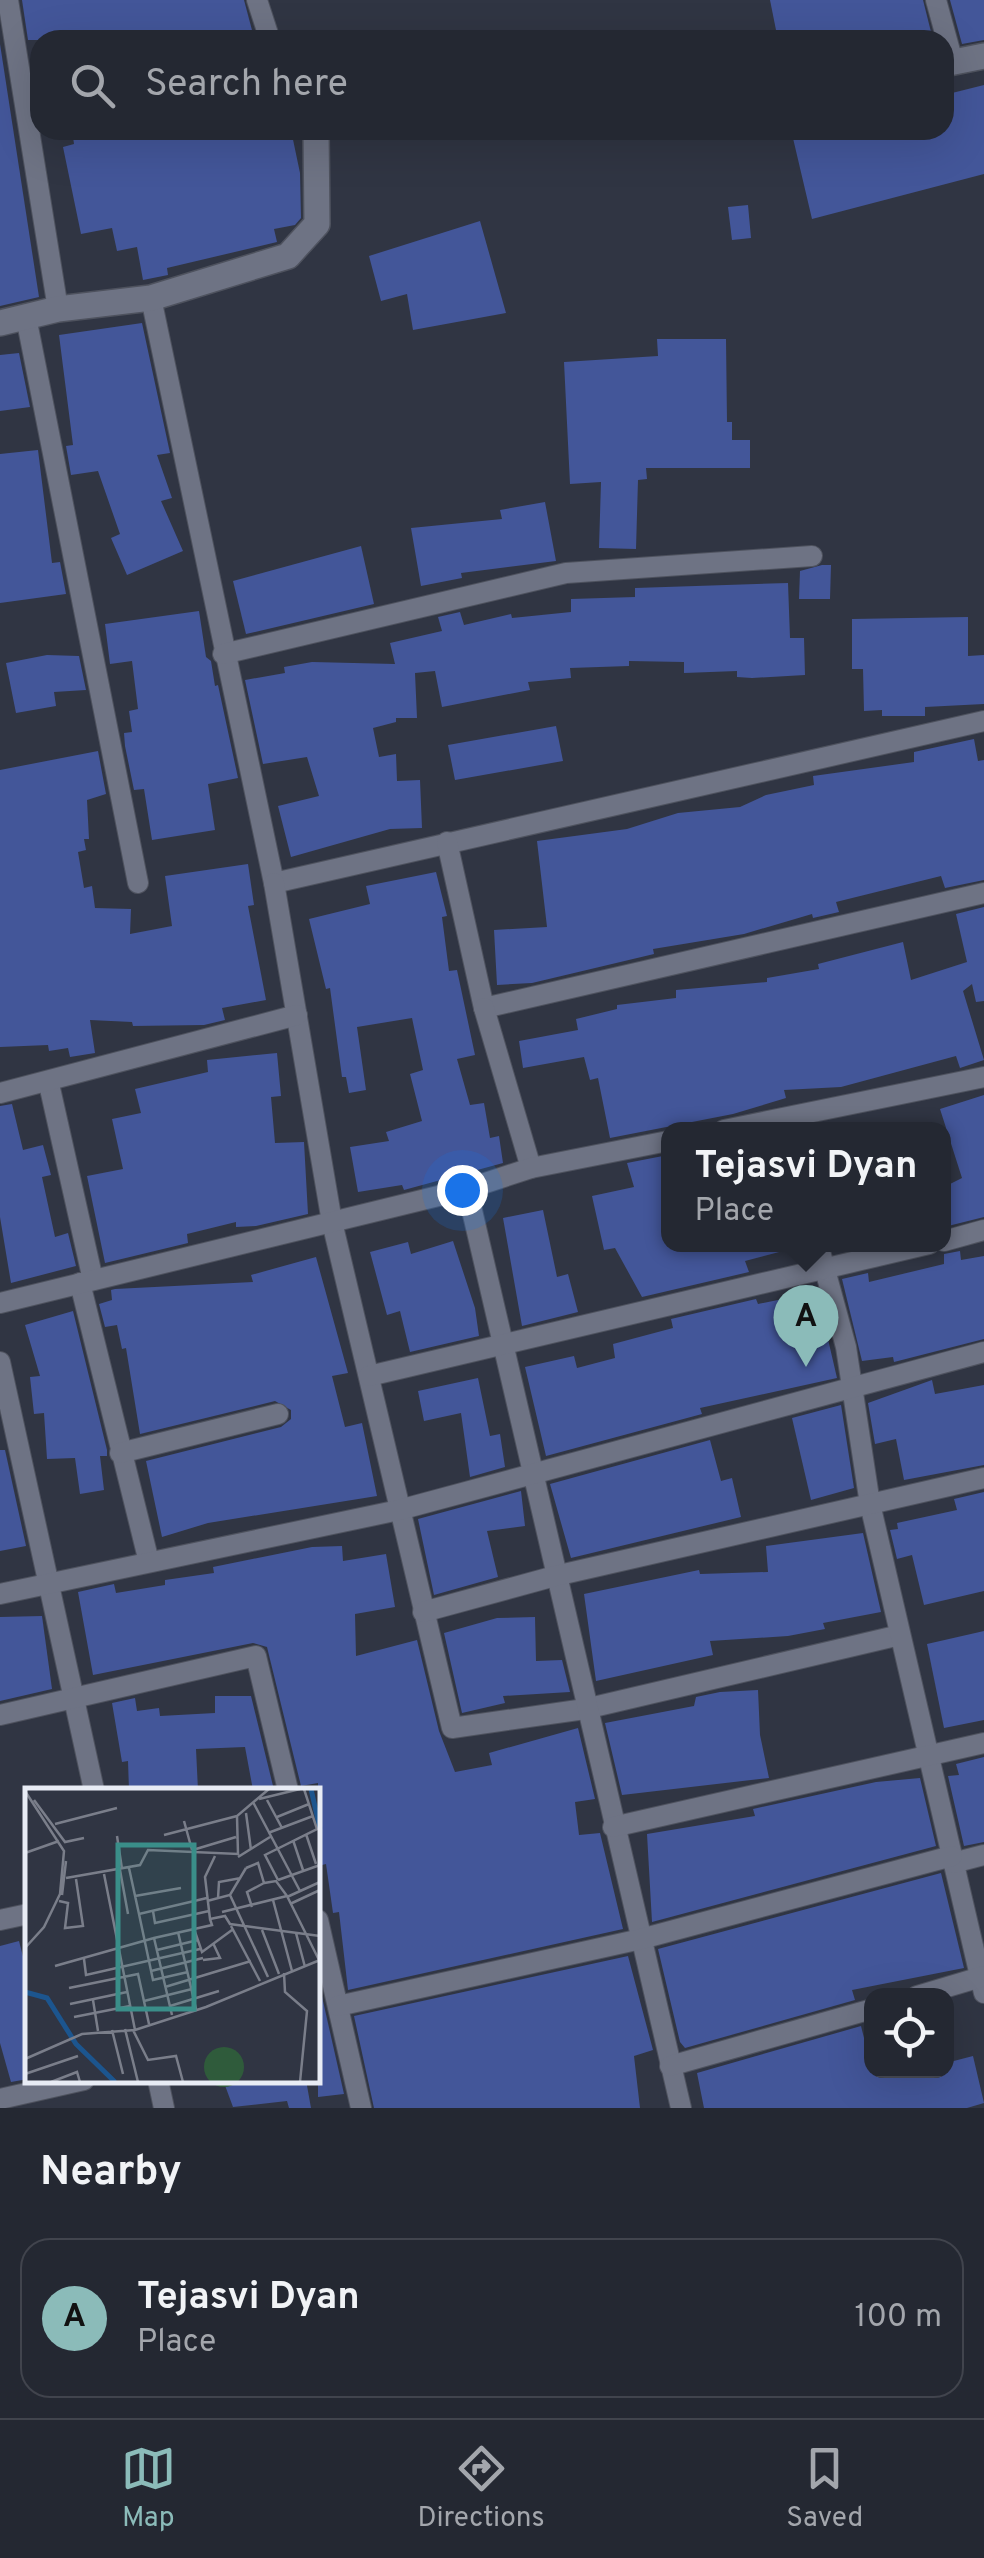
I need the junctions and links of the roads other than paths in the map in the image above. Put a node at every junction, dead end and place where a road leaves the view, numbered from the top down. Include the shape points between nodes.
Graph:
1 (8, 0) edge
2 (257, 0) edge
3 (936, 0) edge
4 (267, 30) edge
5 (942, 30) edge
6 (984, 56) edge
7 (954, 62) edge
8 (30, 136) edge
9 (31, 140) edge
10 (316, 140) edge
11 (151, 298) junction
12 (58, 309) junction
13 (26, 317) junction
14 (0, 323) edge
15 (812, 556) dead end
16 (223, 654) junction
17 (984, 721) edge
18 (447, 842) junction
19 (138, 883) dead end
20 (274, 883) junction
21 (984, 893) edge
22 (484, 1008) junction
23 (296, 1015) junction
24 (984, 1077) edge
25 (50, 1084) junction
26 (0, 1093) edge
27 (791, 1122) edge
28 (661, 1142) edge
29 (531, 1168) junction
30 (467, 1189) junction
31 (332, 1222) junction
32 (984, 1230) edge
33 (951, 1239) edge
34 (820, 1252) edge
35 (900, 1252) edge
36 (826, 1272) junction
37 (86, 1282) junction
38 (0, 1303) edge
39 (502, 1344) junction
40 (984, 1352) edge
41 (0, 1362) edge
42 (368, 1376) junction
43 (853, 1388) junction
44 (278, 1414) dead end
45 (120, 1453) junction
46 (531, 1475) junction
47 (984, 1478) edge
48 (870, 1504) junction
49 (399, 1510) junction
50 (149, 1562) junction
51 (555, 1576) junction
52 (50, 1586) junction
53 (0, 1594) edge
54 (423, 1612) junction
55 (900, 1635) junction
56 (74, 1698) junction
57 (585, 1709) junction
58 (0, 1715) edge
59 (984, 1743) edge
60 (928, 1758) junction
61 (94, 1788) edge
62 (288, 1788) edge
63 (613, 1827) junction
64 (984, 1855) edge
65 (953, 1859) junction
66 (25, 1915) edge
67 (0, 1920) edge
68 (320, 1929) edge
69 (641, 1939) junction
70 (983, 1982) edge
71 (954, 1988) edge
72 (338, 2006) junction
73 (864, 2010) edge
74 (670, 2066) junction
75 (71, 2083) edge
76 (159, 2083) edge
77 (0, 2099) edge
78 (164, 2108) edge
79 (361, 2108) edge
80 (681, 2108) edge

1 - 8 street
2 - 4 street
3 - 5 street
6 - 7 street
9 - 12 street
10 - 11 street via 317,224 288,256
11 - 12 street
11 - 16 street
12 - 13 street
13 - 14 street
13 - 19 street
15 - 16 street via 566,573
16 - 20 street
17 - 18 street
18 - 20 street
18 - 22 street
20 - 23 street
21 - 22 street
22 - 29 street
23 - 25 street
23 - 31 street
24 - 27 street
25 - 26 street
25 - 37 street
28 - 29 street
29 - 30 street
30 - 31 street
30 - 39 street
31 - 37 street
31 - 42 street
32 - 33 street
34 - 36 street
35 - 36 street
36 - 39 street
36 - 43 street
37 - 38 street
37 - 45 street
39 - 42 street
39 - 46 street
40 - 43 street
41 - 52 street
42 - 49 street
43 - 46 street
43 - 48 street
44 - 45 street
45 - 50 street
46 - 49 street
46 - 51 street
47 - 48 street
48 - 51 street
48 - 55 street
49 - 50 street
49 - 54 street
50 - 52 street
51 - 54 street
51 - 57 street
52 - 53 street
52 - 56 street
54 - 57 street via 452,1728
55 - 57 street
55 - 60 street
56 - 58 street
56 - 61 street
56 - 62 street via 256,1656
57 - 63 street
59 - 60 street
60 - 63 street
60 - 65 street
63 - 69 street
64 - 65 street
65 - 69 street
65 - 70 street
66 - 67 street
68 - 72 street
69 - 72 street
69 - 74 street
70 - 71 street
72 - 79 street
73 - 74 street
74 - 80 street
75 - 77 street
76 - 78 street

